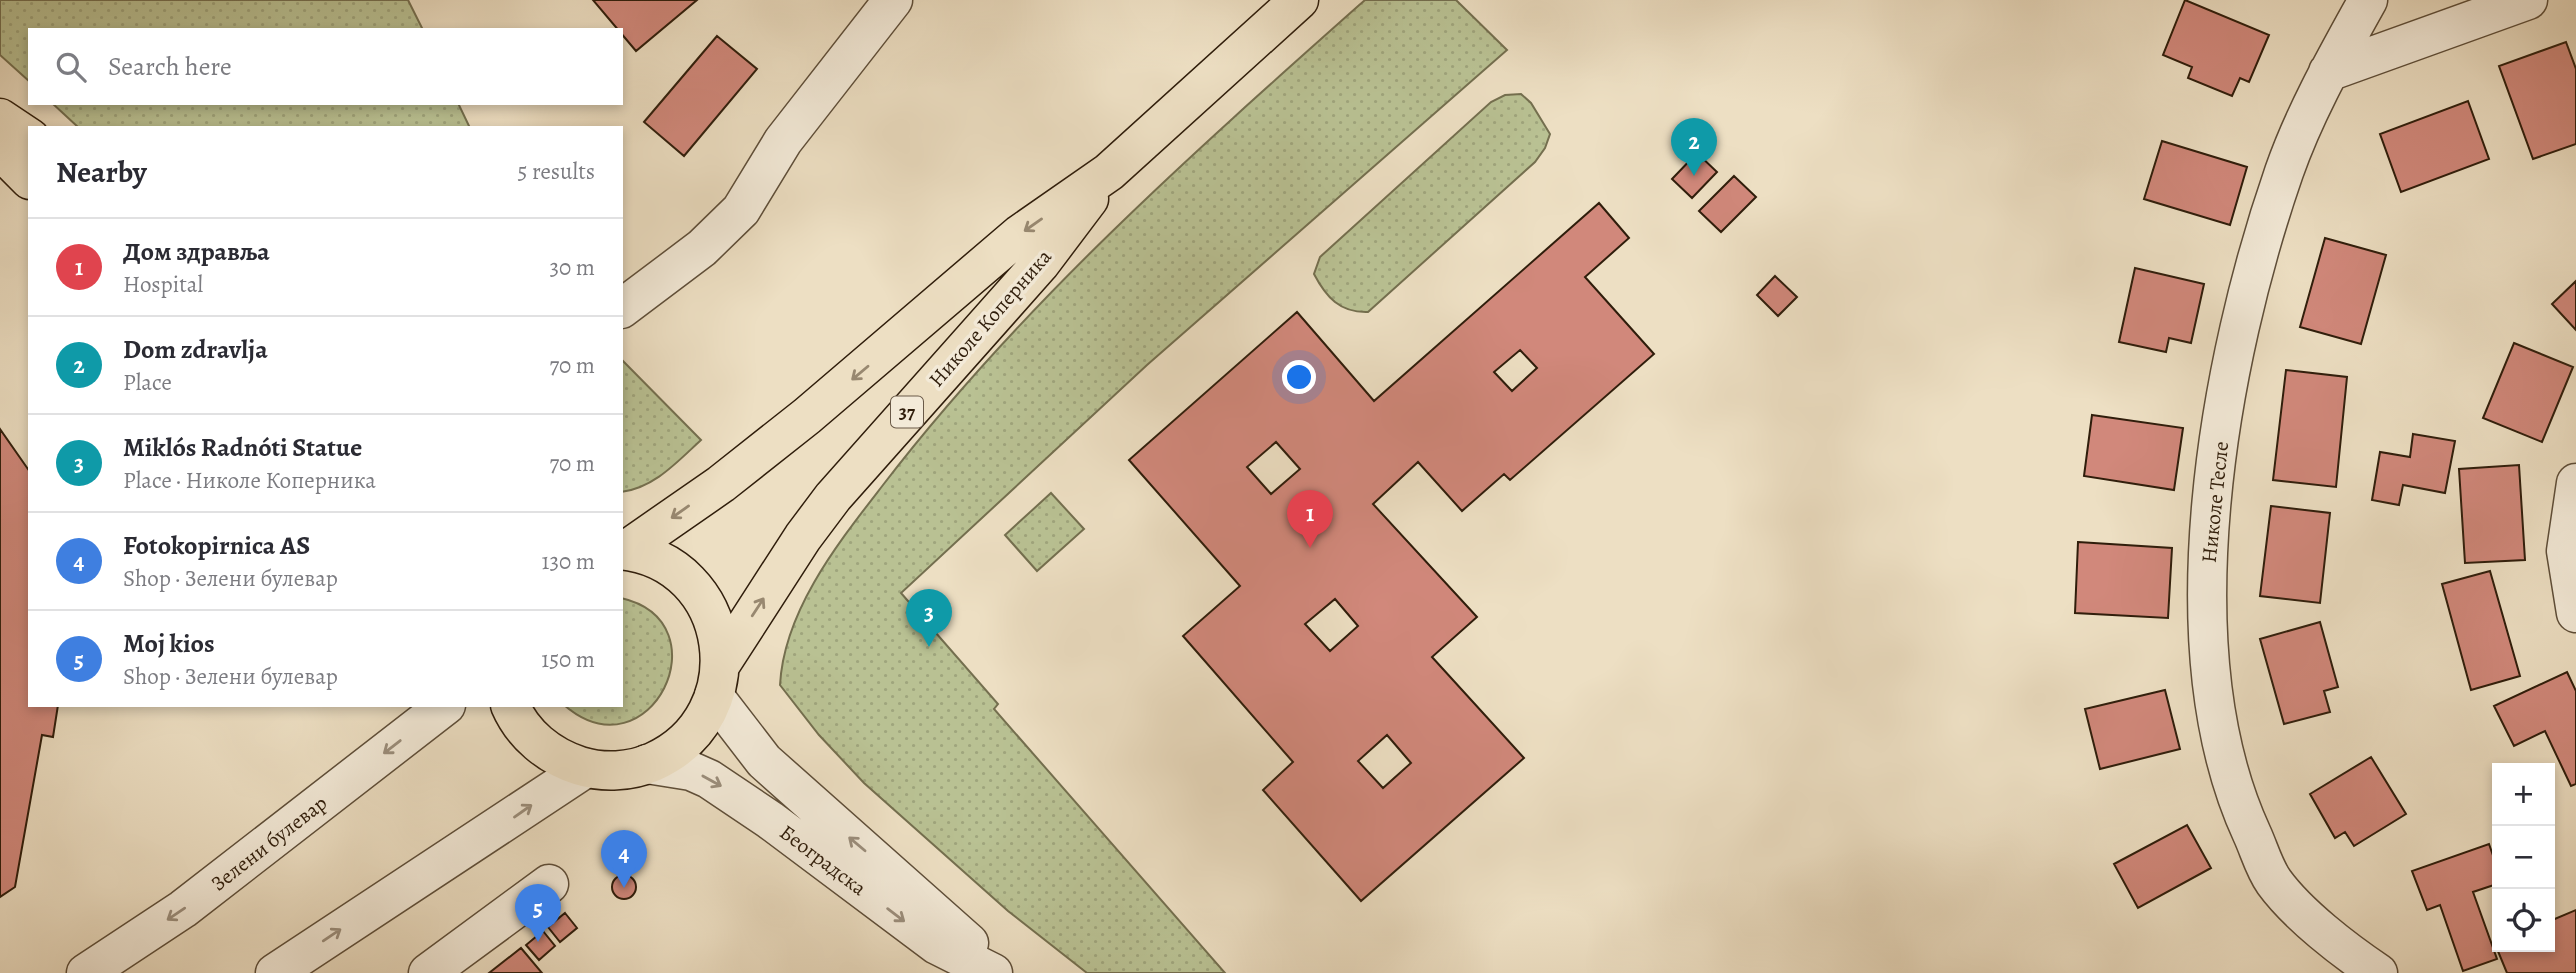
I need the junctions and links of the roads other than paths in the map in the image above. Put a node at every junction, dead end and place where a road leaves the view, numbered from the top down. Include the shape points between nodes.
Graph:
1 (893, 0) edge
2 (1298, 0) edge
3 (2368, 0) edge
4 (2528, 0) edge
5 (2329, 72) junction
6 (0, 118) edge
7 (28, 137) edge
8 (0, 150) edge
9 (1109, 173) junction
10 (28, 178) edge
11 (623, 307) edge
12 (2576, 483) edge
13 (624, 550) edge
14 (2576, 613) edge
15 (718, 680) junction
16 (443, 707) edge
17 (511, 707) edge
18 (647, 764) junction
19 (586, 768) junction
20 (549, 884) dead end
21 (86, 973) edge
22 (275, 973) edge
23 (428, 973) edge
24 (995, 973) edge
25 (2378, 973) edge

1 - 11 street via 783,141 741,210 702,248
2 - 9 main road, Николе Коперника / 37
3 - 5 street, Николе Тесле
4 - 5 street
5 - 25 street, Николе Тесле via 2285,172 2240,321 2208,553 2208,662 2220,743 2243,815 2274,882 2339,947
6 - 7 main road
8 - 10 main road
9 -> 13 main road, Николе Коперника / 37 via 1020,234 721,484
15 -> 9 main road, Николе Коперника / 37 via 803,537 833,497 1040,264
12 - 14 street via 2566,551
13 - 15 main road, 37 via 660,561 701,596 716,629
15 - 18 main road, 37 via 700,726
24 -> 15 street, Београдска via 952,925 771,769
16 -> 21 street, Зелени булевар via 183,909
17 - 19 main road, 37 via 537,743
18 - 19 main road, 37 via 617,771
18 -> 24 street, Београдска via 691,771 709,779 937,945
22 -> 19 street
20 - 23 street

